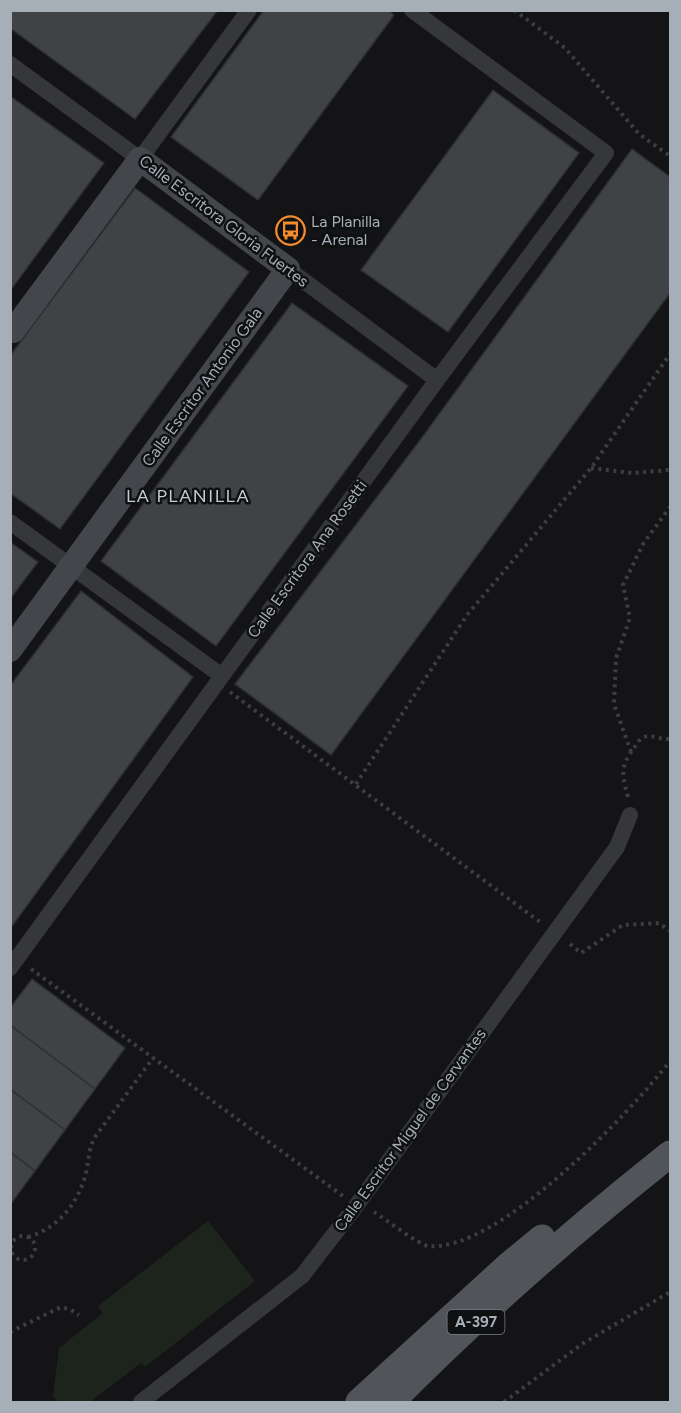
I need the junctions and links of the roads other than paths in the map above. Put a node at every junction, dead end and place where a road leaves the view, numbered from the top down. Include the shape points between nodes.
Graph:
1 (249, 10) edge
2 (412, 10) edge
3 (10, 64) edge
4 (140, 159) junction
5 (288, 268) junction
6 (11, 331) edge
7 (437, 380) junction
8 (10, 522) edge
9 (71, 567) junction
10 (10, 650) edge
11 (220, 680) junction
12 (630, 815) road end
13 (13, 963) edge
14 (670, 1154) edge
15 (619, 1195) junction
16 (562, 1243) junction
17 (141, 1402) edge
18 (360, 1402) edge
19 (391, 1402) edge
20 (417, 1402) edge

1 - 4 street
2 - 7 street, Calle Escritora Ana Rosetti via 606,153
3 - 4 street, Calle Escritora Gloria Fuertes
4 - 5 street, Calle Escritora Gloria Fuertes
4 - 6 street
5 - 7 street, Calle Escritora Gloria Fuertes
5 - 9 street, Calle Escritor Antonio Gala
7 - 11 street, Calle Escritora Ana Rosetti
8 - 9 street
9 - 10 street, Calle Escritor Antonio Gala
9 - 11 street
11 - 13 street, Calle Escritora Ana Rosetti
12 - 17 street, Calle Escritor Miguel de Cervantes via 617,847 302,1276
14 - 15 main road, A-397
15 - 16 main road, A-397
15 - 18 main road via 590,1199 508,1266
16 - 19 main road, A-397
16 - 20 main road via 561,1268

